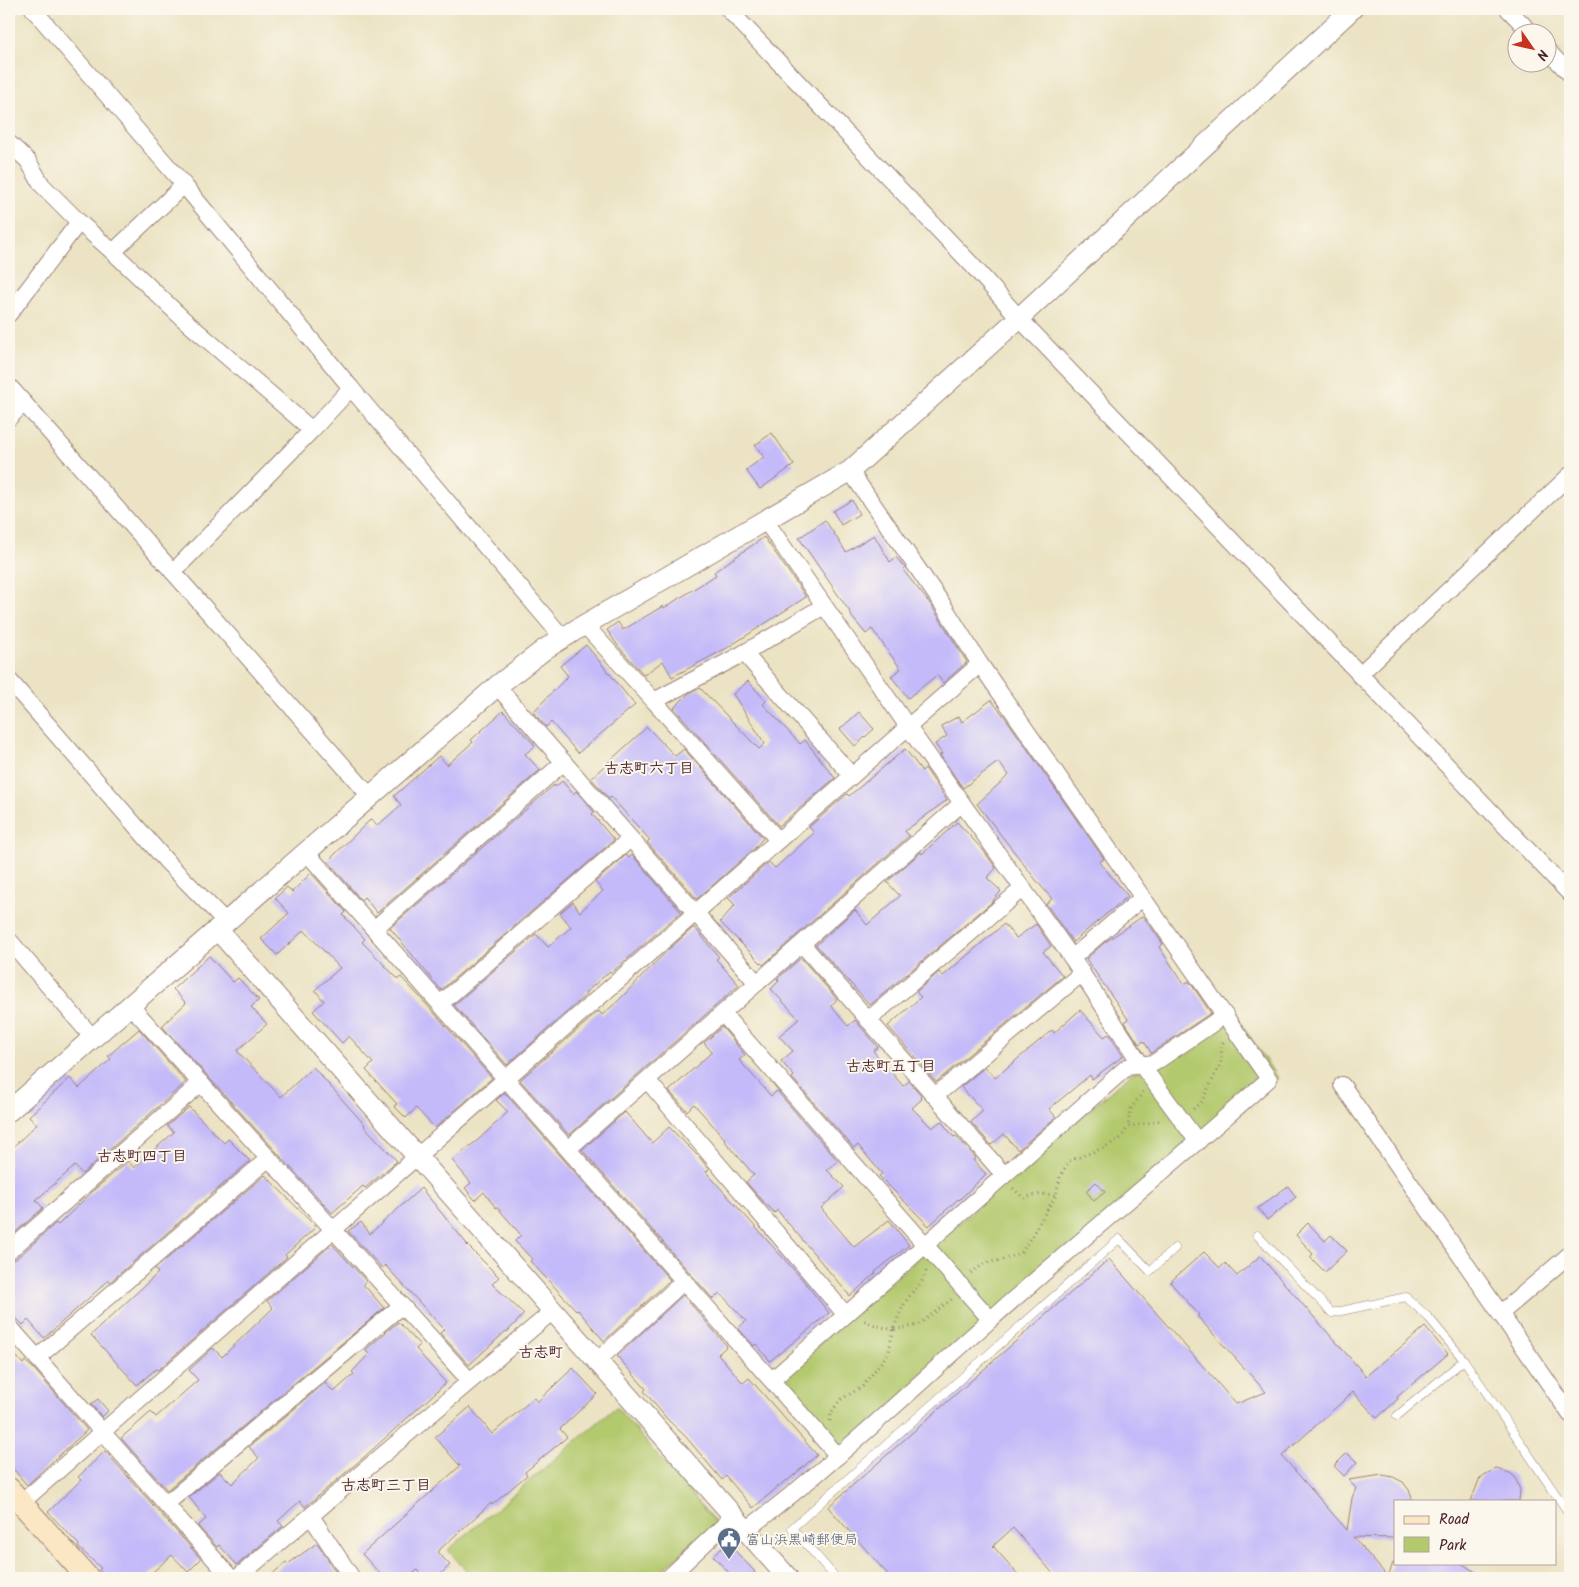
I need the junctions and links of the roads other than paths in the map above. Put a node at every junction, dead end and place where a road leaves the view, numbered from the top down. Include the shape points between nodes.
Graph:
1 (33, 9) edge
2 (728, 9) edge
3 (1352, 9) edge
4 (1508, 9) edge
5 (1520, 22) edge
6 (1556, 59) edge
7 (1570, 74) edge
8 (9, 145) edge
9 (184, 185) junction
10 (79, 222) junction
11 (113, 252) junction
12 (9, 314) edge
13 (1019, 318) junction
14 (9, 386) edge
15 (352, 388) junction
16 (24, 403) junction
17 (9, 418) edge
18 (312, 430) junction
19 (850, 471) junction
20 (1570, 475) edge
21 (765, 520) junction
22 (173, 572) junction
23 (824, 606) junction
24 (584, 624) junction
25 (563, 638) junction
26 (744, 653) junction
27 (980, 664) junction
28 (1359, 675) junction
29 (9, 680) edge
30 (497, 686) junction
31 (654, 700) junction
32 (908, 727) junction
33 (564, 762) junction
34 (852, 776) junction
35 (370, 796) junction
36 (962, 803) junction
37 (630, 839) junction
38 (778, 840) junction
39 (306, 852) junction
40 (1022, 888) junction
41 (1570, 894) edge
42 (1142, 898) junction
43 (695, 913) junction
44 (221, 926) junction
45 (374, 929) junction
46 (9, 940) edge
47 (802, 944) junction
48 (1072, 958) junction
49 (1082, 973) junction
50 (757, 983) junction
51 (440, 1004) junction
52 (130, 1005) junction
53 (723, 1014) junction
54 (1225, 1015) junction
55 (868, 1020) junction
56 (93, 1038) junction
57 (1142, 1066) junction
58 (506, 1078) junction
59 (647, 1080) junction
60 (200, 1083) junction
61 (1342, 1085) dead end
62 (935, 1096) junction
63 (9, 1111) edge
64 (1198, 1142) junction
65 (568, 1149) junction
66 (417, 1156) junction
67 (269, 1158) junction
68 (1004, 1175) junction
69 (333, 1230) junction
70 (1257, 1235) dead end
71 (925, 1245) junction
72 (1175, 1248) dead end
73 (9, 1251) edge
74 (1570, 1254) edge
75 (684, 1281) junction
76 (402, 1306) junction
77 (553, 1311) junction
78 (1500, 1314) junction
79 (846, 1315) junction
80 (990, 1319) junction
81 (9, 1326) edge
82 (37, 1358) junction
83 (1464, 1360) junction
84 (597, 1361) junction
85 (772, 1380) junction
86 (470, 1381) junction
87 (1570, 1414) edge
88 (1398, 1416) dead end
89 (102, 1432) junction
90 (838, 1456) junction
91 (15, 1496) edge
92 (166, 1504) junction
93 (1570, 1515) edge
94 (311, 1516) junction
95 (740, 1523) junction
96 (88, 1578) edge
97 (231, 1578) edge
98 (237, 1578) edge
99 (352, 1578) edge
100 (668, 1578) edge
101 (788, 1578) edge
102 (836, 1578) edge

1 - 9 street
2 - 13 street
3 - 13 street
4 - 5 street
6 - 7 street
8 - 10 street via 28,161 42,185
9 - 11 street
9 - 15 street
10 - 11 street
10 - 12 street
11 - 18 street via 182,318
13 - 19 street
13 - 28 street
14 - 16 street
15 - 18 street
15 - 25 street
16 - 17 street
16 - 22 street
18 - 22 street
19 - 21 street
19 - 27 street
20 - 28 street
21 - 23 street
21 - 24 street
22 - 35 street
23 - 26 street
23 - 32 street
24 - 25 street
24 - 31 street
25 - 30 street
26 - 31 street
26 - 34 street
27 - 32 street
27 - 42 street
28 - 41 street
29 - 44 street
30 - 33 street
30 - 35 street
31 - 38 street
32 - 34 street
32 - 36 street
33 - 37 street
33 - 45 street
34 - 38 street
35 - 39 street
36 - 40 street
36 - 47 street
37 - 43 street
37 - 51 street
38 - 43 street
39 - 44 street
39 - 45 street
40 - 48 street
40 - 55 street
42 - 48 street
42 - 54 street
43 - 50 street
43 - 58 street
44 - 52 street
44 - 66 street
45 - 51 street
46 - 56 street
47 - 50 street
47 - 55 street
48 - 49 street
49 - 57 street
49 - 62 street
50 - 53 street
51 - 58 street
52 - 56 street
52 - 60 street
53 - 59 street
53 - 71 street
54 - 57 street via 1154,1063
54 - 64 street via 1269,1079
55 - 62 street
56 - 63 street
57 - 64 street
57 - 68 street via 1127,1067
58 - 65 street
58 - 66 street
59 - 65 street
59 - 79 street
60 - 67 street
60 - 73 street
61 - 78 street
62 - 68 street
64 - 80 street
65 - 75 street
66 - 69 street
66 - 77 street
67 - 69 street
67 - 82 street
68 - 71 street
69 - 76 street
69 - 89 street
70 - 83 lane via 1332,1313 1406,1297 1430,1318
71 - 79 street
71 - 80 street
72 - 102 lane via 1150,1271 1119,1239 792,1528
74 - 78 street
75 - 84 street
75 - 85 street
76 - 86 street
76 - 92 street
77 - 84 street
77 - 86 street
78 - 87 street
79 - 85 street
80 - 90 street
81 - 82 street
82 - 89 street
83 - 88 lane
83 - 93 lane
84 - 95 street
85 - 90 street
86 - 94 street
89 - 91 street
89 - 92 street
90 - 95 street via 788,1499
91 - 96 main road
92 - 97 street
94 - 98 street
94 - 99 street
95 - 100 street
95 - 101 street

